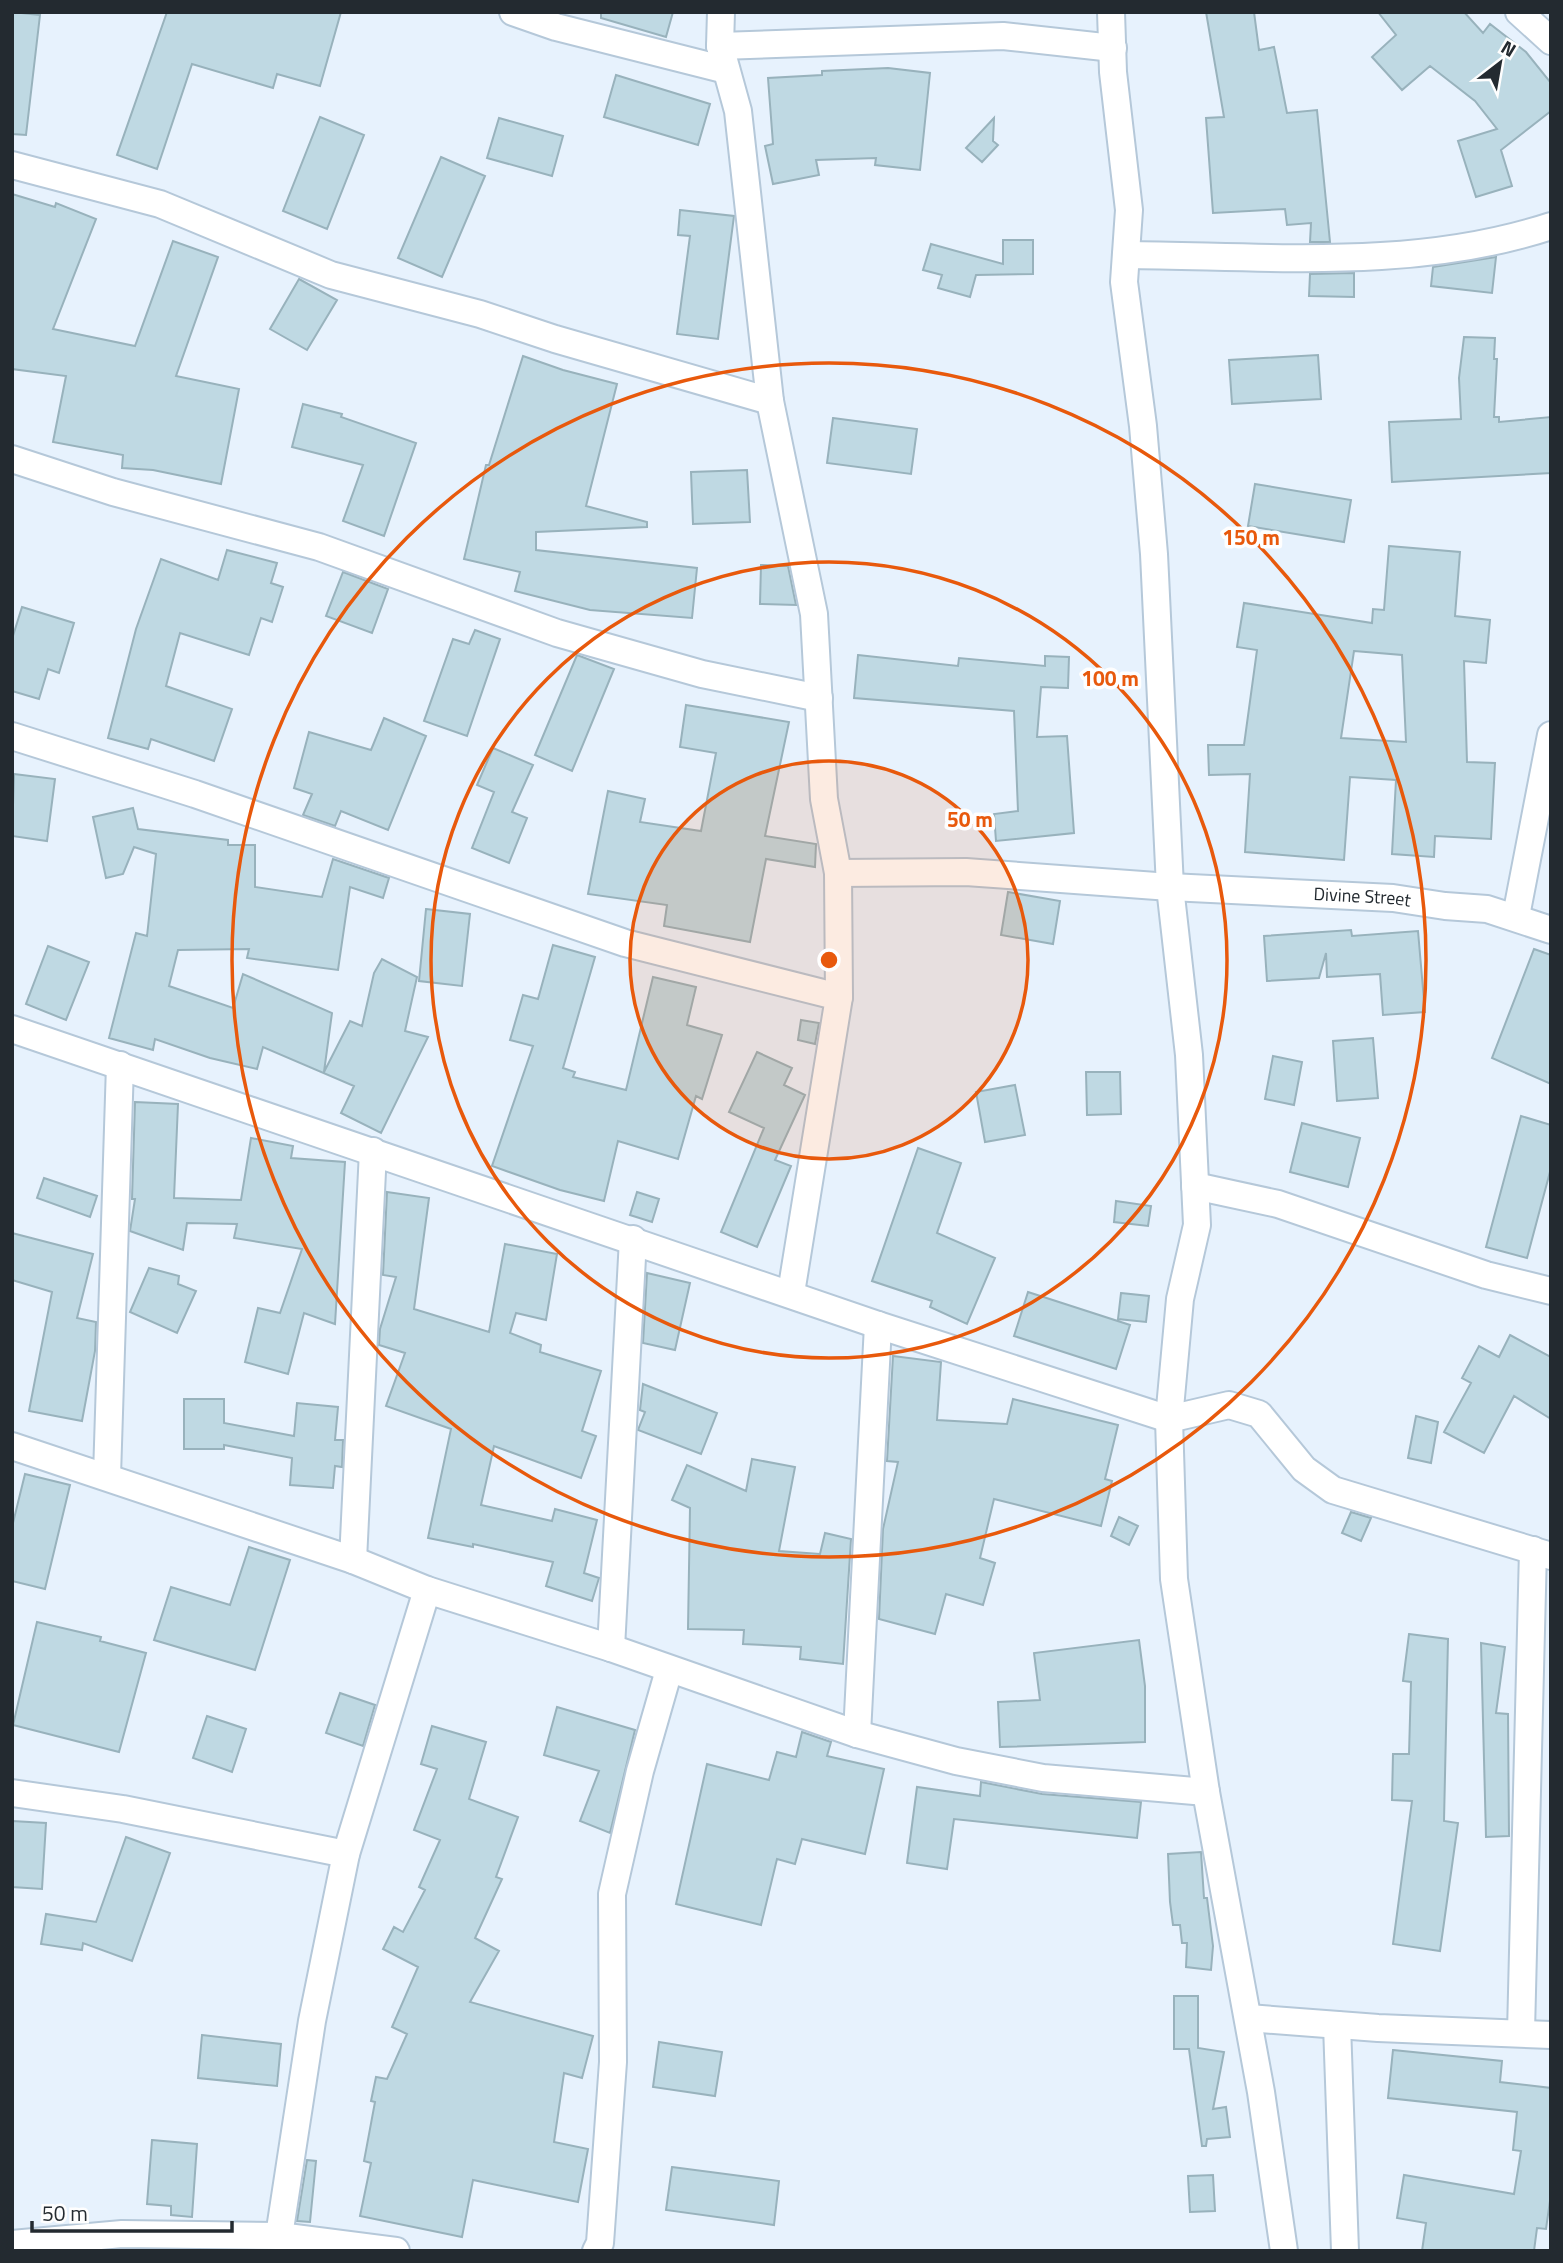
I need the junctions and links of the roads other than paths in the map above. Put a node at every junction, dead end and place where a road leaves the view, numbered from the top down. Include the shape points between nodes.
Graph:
1 (513, 12) edge
2 (721, 12) edge
3 (1111, 12) edge
4 (1518, 12) edge
5 (1551, 41) edge
6 (1112, 48) junction
7 (723, 58) junction
8 (12, 165) edge
9 (1551, 226) edge
10 (1126, 255) junction
11 (771, 401) junction
12 (12, 458) edge
13 (819, 698) junction
14 (1551, 735) edge
15 (12, 736) edge
16 (838, 873) junction
17 (1170, 887) junction
18 (1516, 916) junction
19 (1551, 930) edge
20 (839, 997) junction
21 (12, 1029) edge
22 (120, 1065) junction
23 (373, 1151) junction
24 (1195, 1186) junction
25 (633, 1240) junction
26 (1551, 1291) edge
27 (791, 1293) junction
28 (878, 1325) junction
29 (1170, 1419) junction
30 (12, 1446) edge
31 (107, 1476) junction
32 (1542, 1553) edge
33 (353, 1560) junction
34 (427, 1590) junction
35 (611, 1648) junction
36 (669, 1670) junction
37 (857, 1734) junction
38 (1206, 1792) junction
39 (12, 1793) edge
40 (346, 1854) junction
41 (1248, 2018) junction
42 (1337, 2025) junction
43 (1521, 2032) junction
44 (1551, 2035) edge
45 (279, 2236) junction
46 (12, 2244) edge
47 (396, 2251) edge
48 (596, 2251) edge
49 (1284, 2251) edge
50 (1345, 2251) edge

1 - 7 street via 556,27
2 - 7 street
3 - 6 street
4 - 5 street
6 - 7 street via 1003,36
6 - 10 street via 1129,210
7 - 11 street via 738,111
8 - 11 street via 160,204 331,275 480,314
9 - 10 street via 1503,242 1397,257
10 - 17 street via 1124,282 1154,554
11 - 13 street via 814,614
12 - 13 street via 113,492 319,547 557,633 702,674
13 - 16 street via 824,799
14 - 18 street
15 - 20 street via 195,794 625,943
16 - 17 street, Divine Street via 966,872
16 - 20 street
17 - 18 street, Divine Street via 1392,898
17 - 24 street via 1189,1055
18 - 19 street, Divine Street
20 - 27 street
21 - 22 street
22 - 23 street
22 - 31 street
23 - 25 street
23 - 33 street
24 - 26 street via 1278,1204 1486,1275
24 - 29 street via 1197,1225 1180,1299
25 - 27 street
25 - 35 street
27 - 28 street
28 - 29 street
28 - 37 street
29 - 32 street via 1228,1405 1259,1414 1304,1469 1333,1490
29 - 38 street via 1174,1579
30 - 31 street
31 - 33 street
32 - 43 street
33 - 34 street
34 - 35 street
34 - 40 street
35 - 36 street
36 - 37 street
36 - 48 street via 612,1894 613,2062
37 - 38 street via 1043,1778
38 - 41 street
39 - 40 street via 123,1809
40 - 45 street via 312,2021
41 - 42 street
41 - 49 street
42 - 43 street
42 - 50 street
43 - 44 street
45 - 46 street via 122,2234
45 - 47 street

